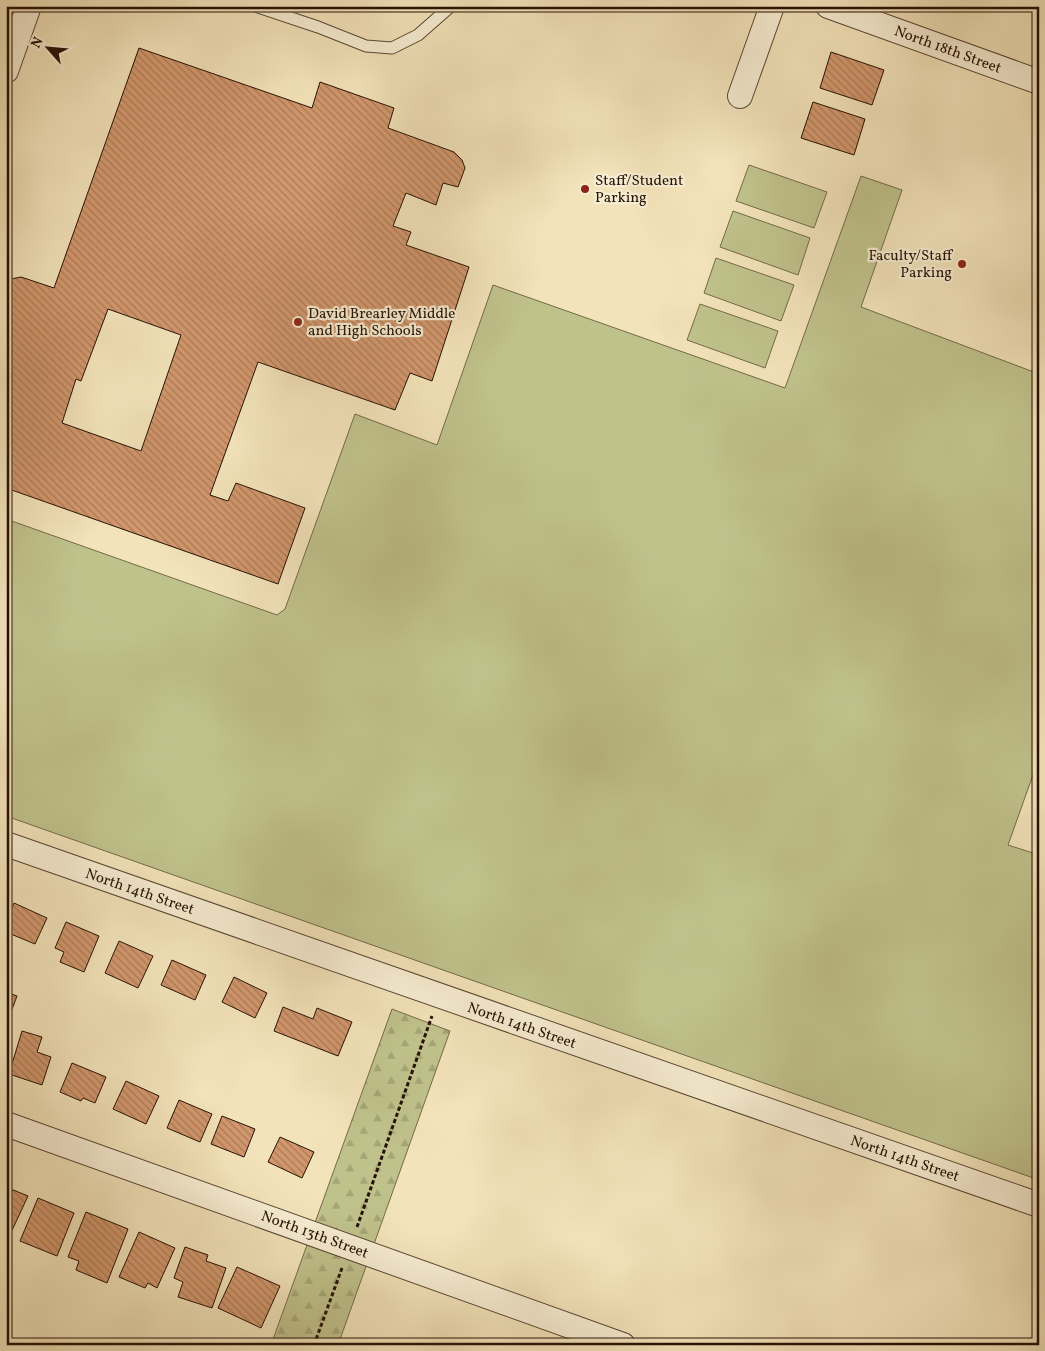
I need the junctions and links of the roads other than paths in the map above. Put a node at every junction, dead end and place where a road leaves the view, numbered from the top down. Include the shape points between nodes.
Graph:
1 (28, 6) edge
2 (255, 6) edge
3 (451, 6) edge
4 (772, 6) edge
5 (828, 6) edge
6 (6, 71) edge
7 (1039, 82) edge
8 (740, 96) dead end
9 (6, 844) edge
10 (6, 1124) edge
11 (1039, 1205) edge
12 (623, 1345) edge

1 - 6 street
2 - 3 lane via 366,46 392,48 418,35
4 - 8 street
5 - 7 street, North 18th Street
9 - 11 street, North 14th Street
10 - 12 street, North 13th Street

